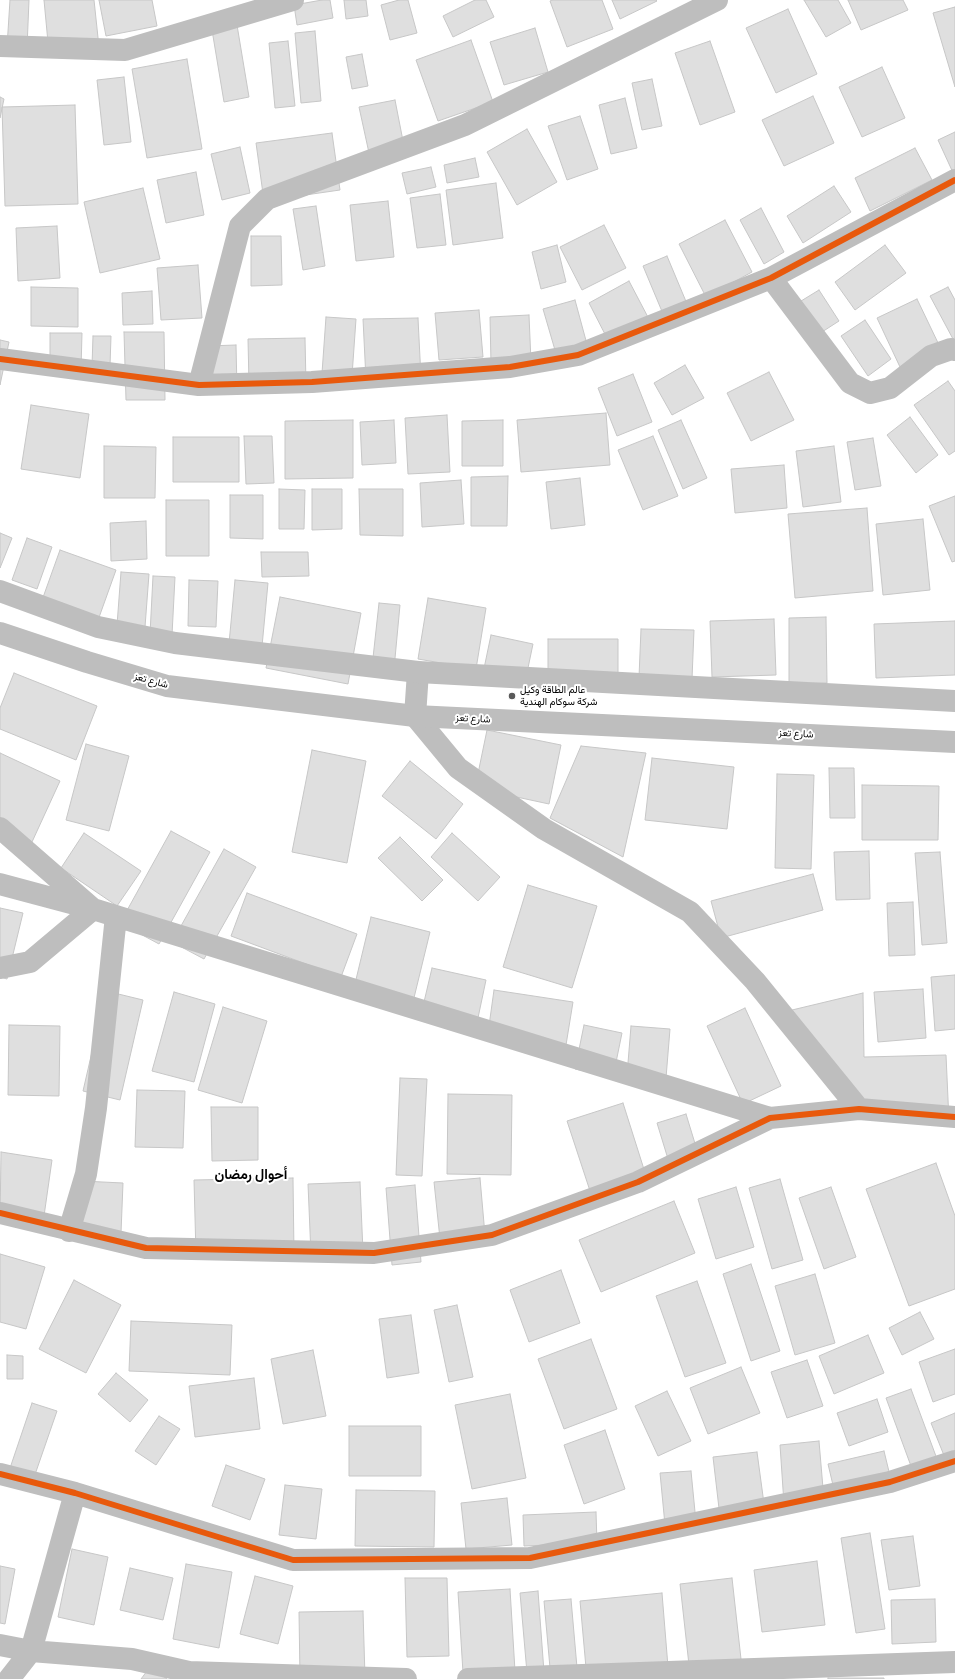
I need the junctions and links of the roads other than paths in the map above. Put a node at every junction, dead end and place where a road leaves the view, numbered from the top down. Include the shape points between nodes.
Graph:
1 (293, 0) edge
2 (717, 0) edge
3 (0, 46) edge
4 (955, 180) edge
5 (771, 278) junction
6 (955, 350) edge
7 (0, 359) edge
8 (199, 385) junction
9 (0, 591) edge
10 (0, 633) edge
11 (418, 672) junction
12 (955, 701) edge
13 (415, 716) junction
14 (955, 742) edge
15 (0, 828) edge
16 (0, 884) edge
17 (93, 909) junction
18 (116, 916) junction
19 (0, 968) edge
20 (859, 1109) junction
21 (770, 1118) junction
22 (955, 1118) edge
23 (0, 1213) edge
24 (69, 1230) junction
25 (955, 1461) edge
26 (0, 1474) edge
27 (75, 1494) junction
28 (0, 1645) edge
29 (31, 1651) junction
30 (955, 1662) edge
31 (194, 1676) edge
32 (10, 1679) edge
33 (406, 1679) edge
34 (468, 1679) edge

1 - 3 street via 125,50
2 - 8 street via 465,125 267,199 240,226
4 - 5 street
5 - 6 street via 850,383 870,393 890,388 931,356
5 - 8 street via 578,355 510,367 312,382
7 - 8 street
9 - 11 street via 98,627 175,642
10 - 13 street, شارع تعز via 167,686
11 - 12 street
11 - 13 street
13 - 14 street, شارع تعز
13 - 20 street via 458,768 544,829 690,912 755,981
15 - 17 street
16 - 17 street
17 - 18 street
17 - 19 street via 30,962
18 - 21 street
18 - 24 street via 96,1108 86,1174
20 - 21 street
20 - 22 street
21 - 24 street via 638,1182 492,1235 374,1253 146,1248
23 - 24 street
25 - 27 street via 890,1482 530,1558 293,1560
26 - 27 street
27 - 29 street
28 - 29 street
29 - 31 street via 132,1659
29 - 32 street
30 - 34 street
31 - 33 street

